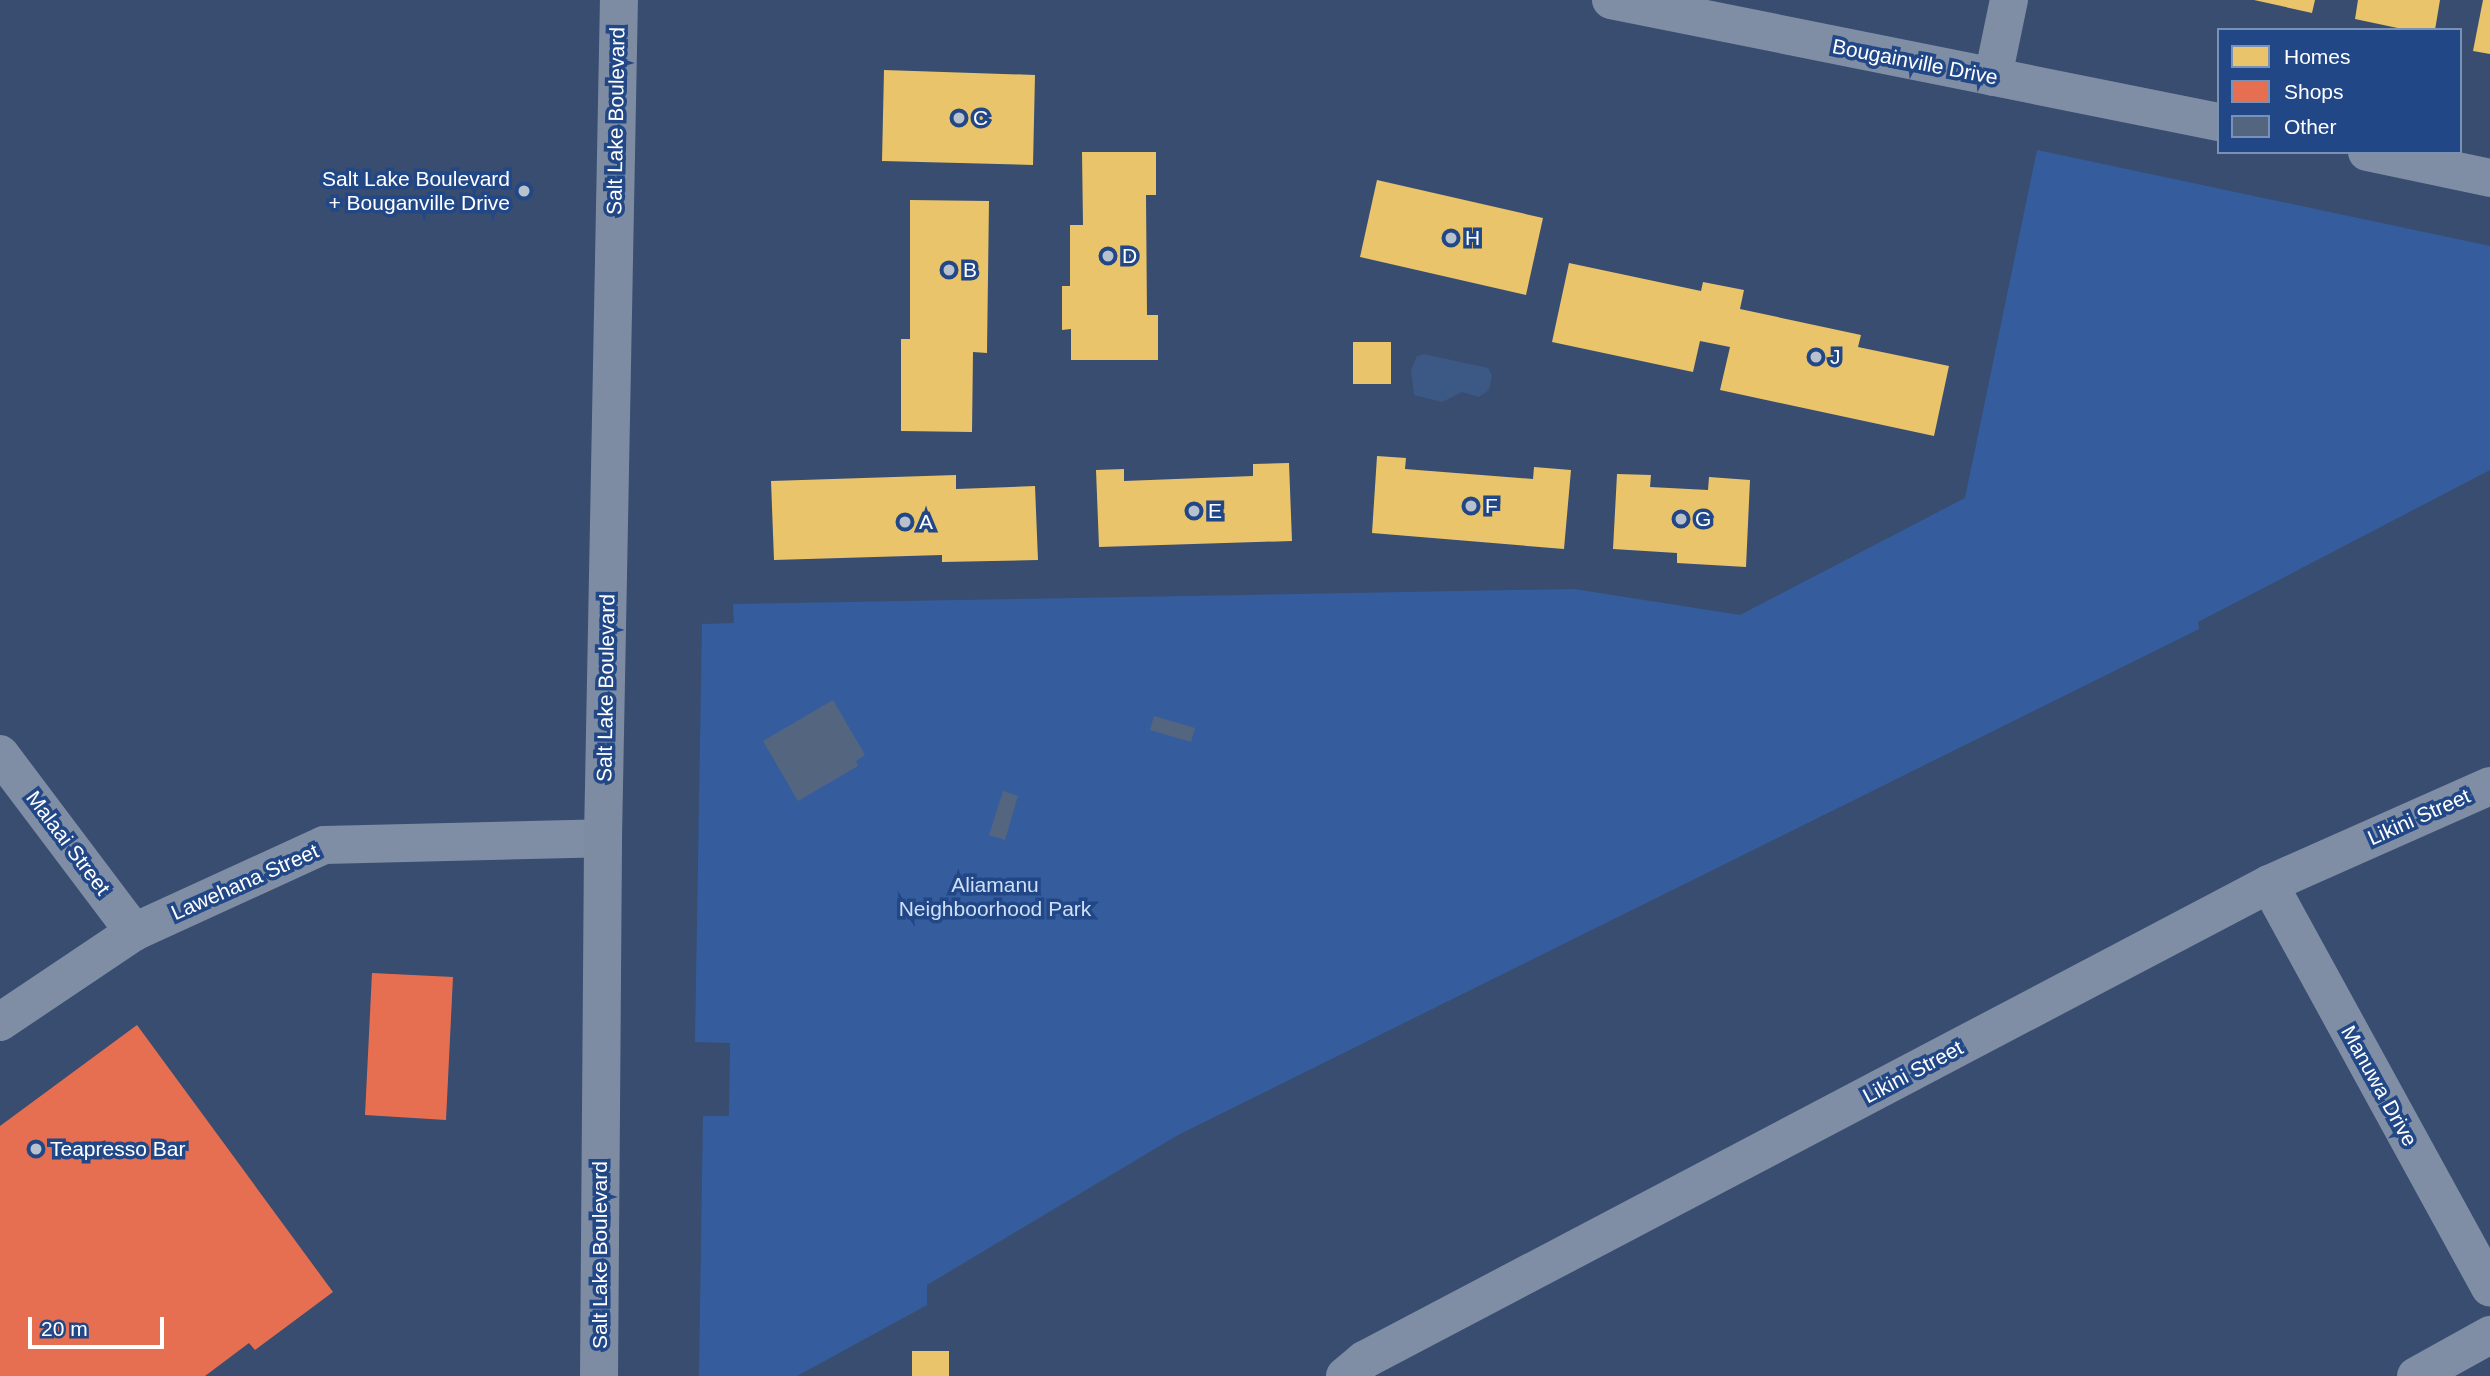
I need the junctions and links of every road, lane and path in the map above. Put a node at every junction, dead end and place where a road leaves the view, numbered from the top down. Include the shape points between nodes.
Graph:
1 (619, 0) edge
2 (1611, 0) edge
3 (2009, 0) edge
4 (1993, 77) junction
5 (2217, 122) edge
6 (2377, 154) edge
7 (2490, 177) edge
8 (0, 754) edge
9 (2490, 786) edge
10 (603, 838) junction
11 (2269, 884) junction
12 (134, 932) junction
13 (0, 1022) edge
14 (2490, 1287) edge
15 (2490, 1335) edge
16 (599, 1376) edge
17 (1345, 1376) edge
18 (2416, 1376) edge

1 - 10 main road, Salt Lake Boulevard
2 - 4 street, Bougainville Drive
3 - 4 street
4 - 5 street, Bougainville Drive
6 - 7 street
8 - 12 street, Malaai Street
9 - 11 street, Likini Street
10 - 12 street, Lawehana Street via 324,845
10 - 16 main road, Salt Lake Boulevard
11 - 14 street, Manuwa Drive
11 - 17 street, Likini Street via 1364,1360
12 - 13 street, Lawehana Street
15 - 18 street

